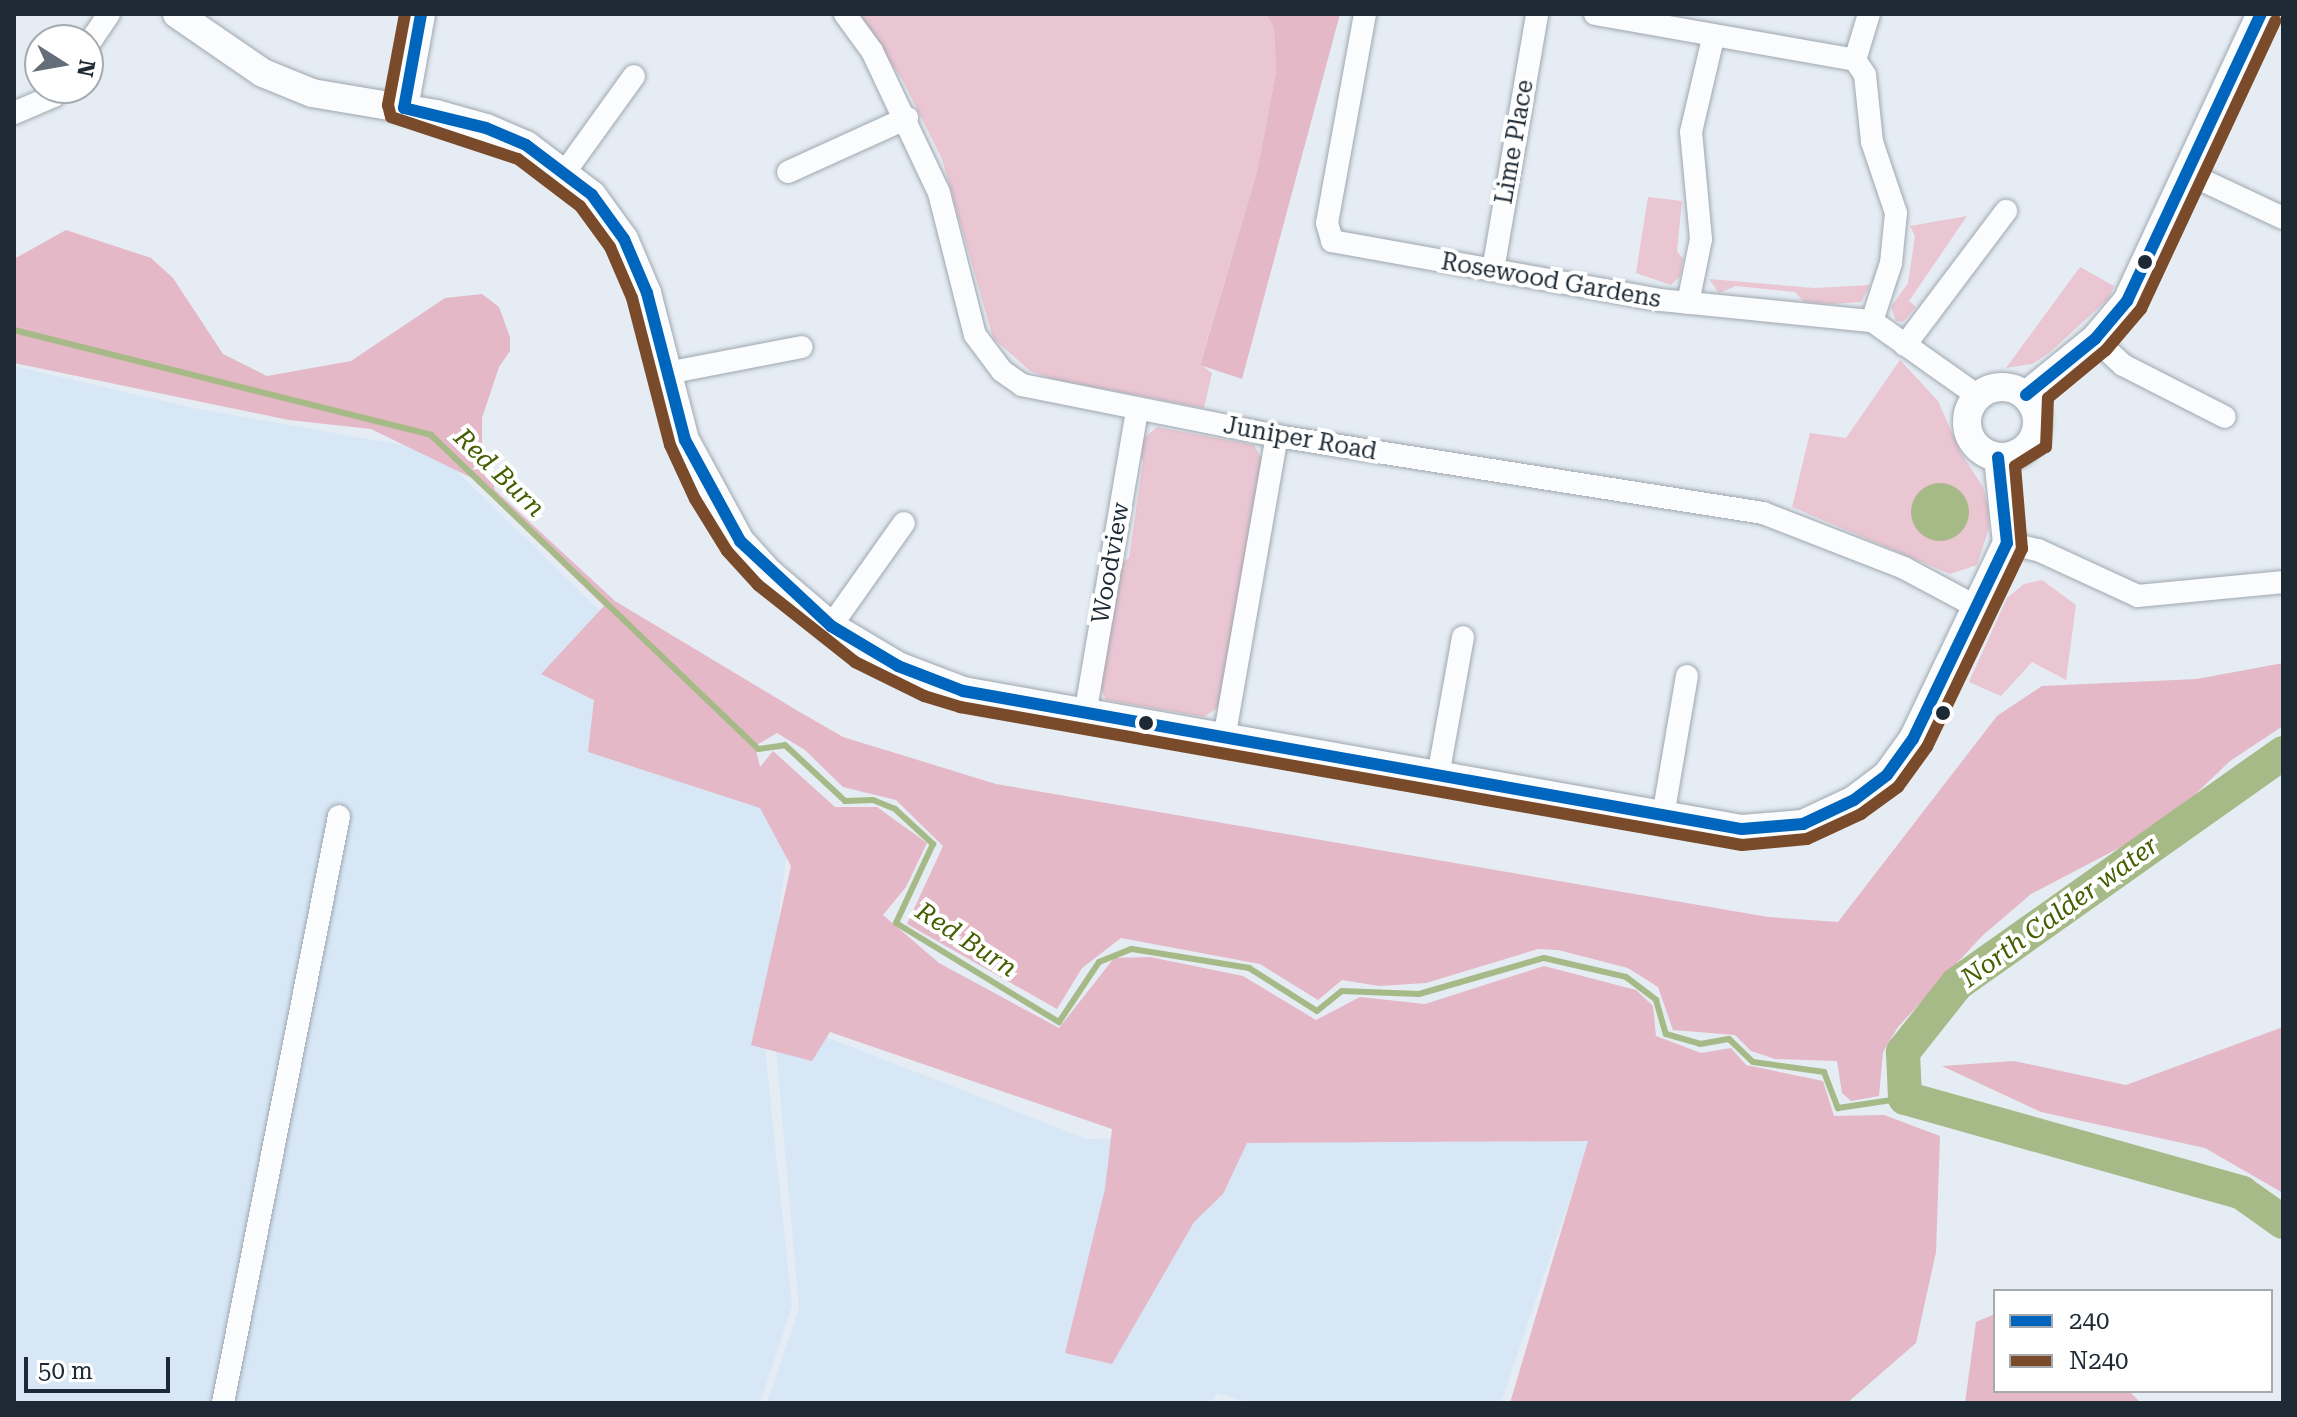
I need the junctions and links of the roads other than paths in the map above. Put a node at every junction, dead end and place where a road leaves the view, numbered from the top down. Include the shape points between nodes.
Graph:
1 (177, 14) edge
2 (421, 14) edge
3 (845, 14) edge
4 (1365, 14) edge
5 (1537, 14) edge
6 (1595, 14) edge
7 (1869, 14) edge
8 (2261, 14) edge
9 (1713, 38) junction
10 (1855, 60) junction
11 (634, 76) dead end
12 (35, 104) edge
13 (404, 108) junction
14 (14, 113) edge
15 (907, 118) junction
16 (565, 172) junction
17 (788, 172) dead end
18 (2189, 174) junction
19 (2006, 211) dead end
20 (2283, 218) edge
21 (1493, 270) junction
22 (1688, 303) junction
23 (1872, 321) junction
24 (2095, 339) junction
25 (1905, 345) junction
26 (802, 347) dead end
27 (667, 373) junction
28 (2026, 395) junction
29 (1978, 396) junction
30 (1137, 410) junction
31 (2225, 417) dead end
32 (1277, 436) junction
33 (1998, 457) junction
34 (904, 523) dead end
35 (2007, 543) junction
36 (2283, 582) edge
37 (1977, 607) junction
38 (831, 626) junction
39 (1463, 637) dead end
40 (1687, 676) dead end
41 (1085, 715) junction
42 (1224, 739) junction
43 (1438, 776) junction
44 (339, 816) dead end
45 (1663, 816) junction
46 (223, 1403) edge

1 - 13 street via 263,73 312,93
2 - 13 street
3 - 15 street, Juniper Road via 872,51
4 - 21 street, Rosewood Gardens via 1329,236 1341,244
5 - 21 street, Lime Place
6 - 9 street
7 - 10 street
8 - 18 street
9 - 10 street
9 - 22 street via 1691,132 1701,239
10 - 23 street via 1865,75 1872,142 1896,213 1891,263
11 - 16 street
12 - 14 street
13 - 16 street via 486,128 526,145
15 - 17 street
15 - 30 street, Juniper Road via 939,193 975,335 987,353 1022,385
16 - 27 street via 592,195 624,239 647,293
18 - 20 street
18 - 24 street via 2127,301
19 - 25 street
21 - 22 street, Rosewood Gardens
22 - 23 street, Rosewood Gardens
23 - 25 street
24 - 28 street
24 - 31 street via 2123,365
25 - 29 street
26 - 27 street
27 - 38 street via 685,440 740,541
28 - 29 street via 1999,387
28 - 33 street via 2035,407 2031,441
29 - 33 street via 1967,428 1980,449
30 - 32 street, Juniper Road
30 - 41 street, Woodview
32 - 37 street, Juniper Road via 1790,520 1904,568
32 - 42 street
33 - 35 street
34 - 38 street
35 - 36 street via 2038,550 2138,596
35 - 37 street
37 - 45 street via 1913,739 1887,775 1854,800 1803,824 1742,829
38 - 41 street via 930,681
39 - 43 street
40 - 45 street
41 - 42 street
42 - 43 street
43 - 45 street
44 - 46 street

